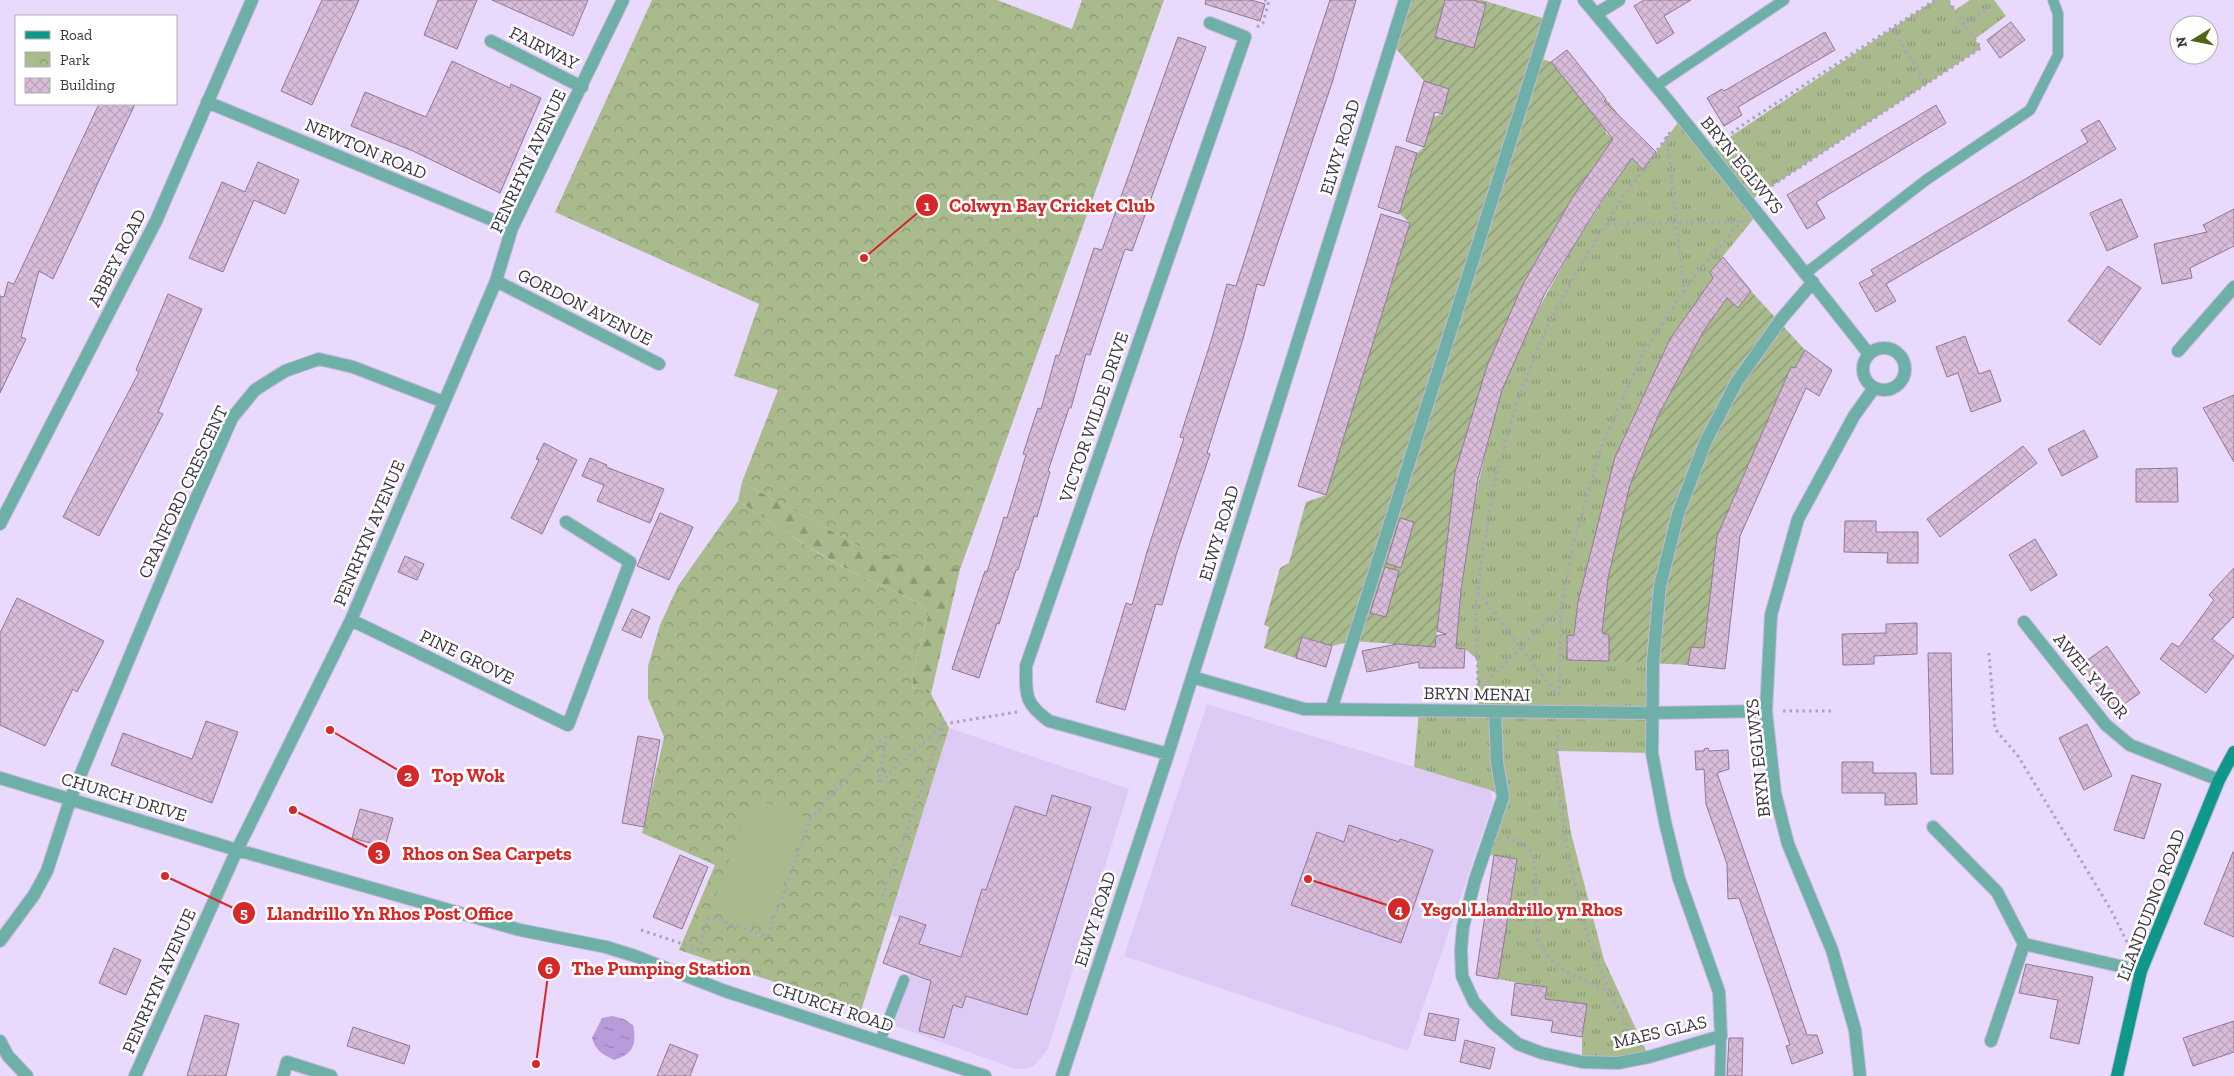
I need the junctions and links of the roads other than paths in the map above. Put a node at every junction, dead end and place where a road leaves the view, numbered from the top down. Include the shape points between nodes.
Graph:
1 (252, 0) edge
2 (623, 0) edge
3 (1405, 0) edge
4 (1555, 0) edge
5 (1584, 0) edge
6 (1619, 0) edge
7 (1784, 0) edge
8 (2053, 0) edge
9 (1596, 14) junction
10 (1210, 23) dead end
11 (491, 41) dead end
12 (1656, 86) junction
13 (582, 87) junction
14 (207, 102) junction
15 (512, 228) junction
16 (1810, 277) junction
17 (496, 281) junction
18 (2234, 287) edge
19 (2178, 351) dead end
20 (1870, 354) junction
21 (659, 364) dead end
22 (1874, 388) junction
23 (444, 402) junction
24 (566, 522) dead end
25 (0, 524) edge
26 (351, 620) junction
27 (2024, 622) dead end
28 (1192, 677) junction
29 (1331, 710) junction
30 (1495, 711) junction
31 (1766, 711) junction
32 (1652, 713) junction
33 (2234, 752) edge
34 (1168, 754) junction
35 (0, 778) edge
36 (2219, 780) junction
37 (70, 800) junction
38 (1933, 827) dead end
39 (237, 850) junction
40 (0, 941) edge
41 (2024, 944) junction
42 (2141, 970) junction
43 (904, 980) dead end
44 (1721, 1036) junction
45 (0, 1041) edge
46 (880, 1041) junction
47 (1991, 1041) dead end
48 (27, 1076) edge
49 (136, 1076) edge
50 (283, 1076) edge
51 (331, 1076) edge
52 (985, 1076) edge
53 (1062, 1076) edge
54 (1720, 1076) edge
55 (1860, 1076) edge
56 (2117, 1076) edge

1 - 14 street, ABBEY ROAD
2 - 13 street, PENRHYN AVENUE
3 - 28 street, ELWY ROAD
4 - 29 street
5 - 9 street, BRYN EGLWYS
6 - 9 street
7 - 12 lane
8 - 16 lane via 2058,14 2058,55 2030,110 1926,180
9 - 12 street, BRYN EGLWYS
10 - 34 street, VICTOR WILDE DRIVE via 1245,37 1026,666 1026,692 1033,710 1049,721
11 - 13 street, FAIRWAY
12 - 16 street, BRYN EGLWYS
13 - 15 street, PENRHYN AVENUE
14 - 15 street, NEWTON ROAD
14 - 25 street, ABBEY ROAD via 156,221
15 - 17 street, PENRHYN AVENUE
16 - 20 street, BRYN EGLWYS
16 - 32 street, MAES GLAS via 1736,383 1705,443 1678,514 1660,586
17 - 21 street, GORDON AVENUE
17 - 23 street, PENRHYN AVENUE
18 - 19 street
20 - 22 street via 1863,369 1864,376
20 - 22 street via 1880,349 1891,350 1900,356 1904,367 1901,380 1894,387 1888,390
22 - 31 street, BRYN EGLWYS via 1854,416 1798,519 1771,615
23 - 26 street, PENRHYN AVENUE
23 - 37 street, CRANFORD CRESCENT via 353,367 319,360 285,371 255,390 232,418
24 - 26 street, PINE GROVE via 630,562 568,726
26 - 39 street, PENRHYN AVENUE
27 - 36 street, AWEL Y MOR via 2106,725 2130,745
28 - 29 street, BRYN MENAI via 1304,710
28 - 34 street, ELWY ROAD
29 - 30 street, BRYN MENAI
30 - 32 street, BRYN MENAI
30 - 44 street, MAES GLAS via 1496,762 1503,797 1468,908 1461,950 1462,976 1474,1002 1518,1044 1582,1062 1618,1063
31 - 32 street, BRYN MENAI
31 - 55 street, BRYN EGLWYS via 1776,793 1788,844 1832,950 1855,1030
32 - 44 street, MAES GLAS via 1652,753 1665,822 1679,879 1719,992
33 - 36 main road, LLANDUDNO ROAD
34 - 53 street, ELWY ROAD
35 - 37 street, CHURCH DRIVE
36 - 42 main road, LLANDUDNO ROAD
37 - 39 street, CHURCH DRIVE
37 - 40 street, CRANFORD CRESCENT via 47,871 34,895
38 - 41 street via 1997,892
39 - 46 street, CHURCH ROAD via 520,930 606,947 725,991
39 - 49 street, PENRHYN AVENUE
41 - 42 street
41 - 47 street
42 - 56 main road, LLANDUDNO ROAD
43 - 46 lane
44 - 54 lane
45 - 48 street via 8,1056
46 - 52 street, CHURCH ROAD
50 - 51 street via 287,1062

